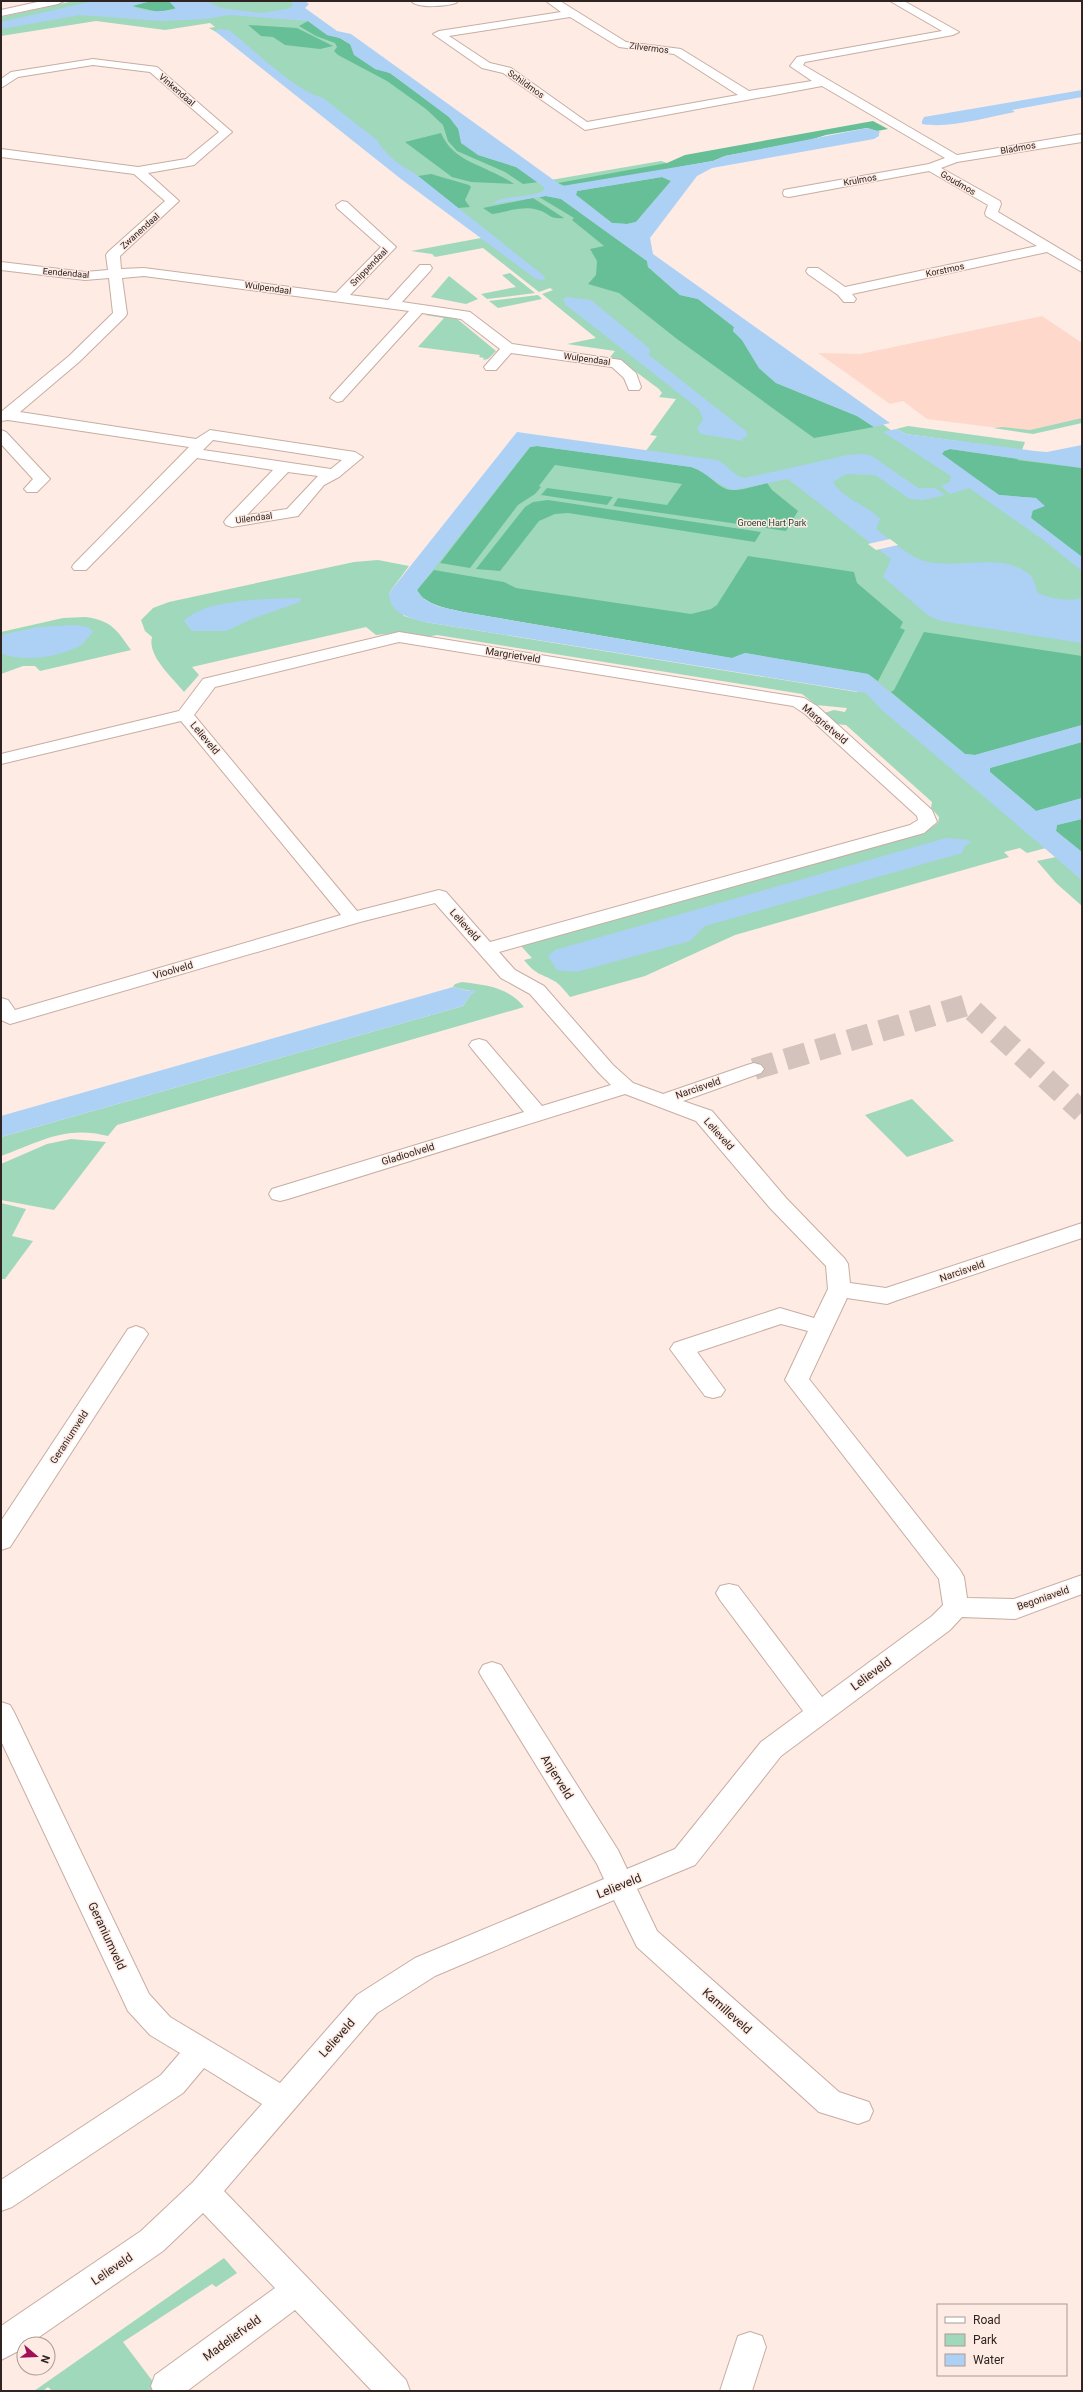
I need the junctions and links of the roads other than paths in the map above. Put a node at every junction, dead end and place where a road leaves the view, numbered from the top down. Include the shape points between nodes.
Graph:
1 (58, 1) edge
2 (417, 1) edge
3 (452, 1) edge
4 (552, 1) edge
5 (896, 1) edge
6 (31, 4) edge
7 (574, 13) junction
8 (1, 14) edge
9 (825, 82) junction
10 (1, 84) edge
11 (747, 95) junction
12 (1082, 138) edge
13 (1, 153) edge
14 (955, 160) junction
15 (932, 167) junction
16 (138, 171) junction
17 (789, 193) dead end
18 (342, 205) dead end
19 (1048, 248) junction
20 (426, 268) dead end
21 (1082, 268) edge
22 (813, 271) dead end
23 (4, 272) edge
24 (116, 274) junction
25 (339, 298) junction
26 (391, 305) junction
27 (419, 308) junction
28 (508, 348) junction
29 (491, 367) dead end
30 (634, 387) dead end
31 (337, 398) dead end
32 (5, 416) edge
33 (1, 435) edge
34 (196, 448) junction
35 (284, 467) junction
36 (334, 474) junction
37 (32, 489) dead end
38 (80, 567) dead end
39 (185, 715) junction
40 (1, 759) edge
41 (353, 918) junction
42 (487, 950) junction
43 (1, 1004) edge
44 (479, 1044) dead end
45 (754, 1069) tunnel mouth
46 (626, 1087) junction
47 (665, 1100) junction
48 (537, 1114) junction
49 (280, 1194) dead end
50 (1082, 1230) edge
51 (839, 1289) junction
52 (820, 1327) junction
53 (136, 1334) dead end
54 (713, 1390) dead end
55 (1, 1541) edge
56 (1082, 1584) edge
57 (729, 1593) dead end
58 (956, 1607) junction
59 (492, 1672) dead end
60 (1, 1712) edge
61 (819, 1712) junction
62 (620, 1884) junction
63 (201, 2050) junction
64 (281, 2100) junction
65 (858, 2111) dead end
66 (204, 2192) junction
67 (1, 2197) edge
68 (296, 2291) junction
69 (1, 2345) edge
70 (750, 2346) dead end
71 (167, 2386) dead end
72 (394, 2391) edge
73 (736, 2391) edge

1 - 6 street
2 - 3 street
4 - 7 street, Zilvermos
5 - 9 street, Goudmos via 953,32 801,59 796,66
6 - 8 street
7 - 11 street, Zilvermos via 623,45 677,51
7 - 11 street, Schildmos via 439,34 486,66 507,70 585,126 738,99
9 - 11 street
9 - 14 street, Goudmos
10 - 16 street, Vinkendaal via 15,74 93,62 153,69 226,132 190,162
12 - 14 street, Bladmos
13 - 16 street
14 - 15 street, Goudmos
15 - 17 street, Krulmos
15 - 19 street, Goudmos via 995,204 991,213
16 - 24 street, Zwanendaal via 173,201 113,255
18 - 25 street, Snippendaal via 390,247
19 - 21 street, Goudmos
19 - 22 street, Korstmos via 846,295
20 - 26 street
23 - 24 street, Eendendaal via 17,268 85,276
24 - 25 street, Wulpendaal via 144,272
24 - 32 street, Zwanendaal via 120,314 74,359
25 - 26 street, Wulpendaal
26 - 27 street, Wulpendaal
27 - 28 street, Wulpendaal via 466,315
27 - 31 street
28 - 29 street
28 - 30 street, Wulpendaal via 616,363 631,376
32 - 34 street
33 - 37 street via 42,479
34 - 35 street
34 - 36 street, Uilendaal via 210,435 355,457
34 - 38 street, Uilendaal
35 - 36 street
35 - 36 street, Uilendaal via 232,522 292,513 318,482
39 - 40 street, Lelieveld
39 - 41 street, Lelieveld
39 - 42 street, Margrietveld via 210,683 399,637 798,702 811,710 925,814 928,822 917,829
41 - 42 street, Lelieveld via 439,896
41 - 43 street, Vioolveld via 10,1018
42 - 46 street, Lelieveld via 508,974 537,990 606,1069
44 - 48 street
45 - 47 street, Narcisveld
46 - 47 street, Lelieveld
46 - 48 street, Gladioolveld
47 - 51 street, Lelieveld via 704,1116 778,1203 838,1264
48 - 49 street, Gladioolveld
50 - 51 street, Narcisveld via 887,1296
51 - 52 street, Lelieveld
52 - 54 street via 780,1316 682,1349
52 - 58 street, Lelieveld via 797,1380 951,1577
53 - 55 street, Geraniumveld
56 - 58 street, Begoniaveld via 1014,1609
57 - 61 street
58 - 61 street, Lelieveld via 941,1623
59 - 62 street, Anjerveld via 608,1858
60 - 63 street, Geraniumveld via 138,2002 160,2026
61 - 62 street, Lelieveld via 771,1749 685,1857
62 - 64 street, Lelieveld via 426,1967 367,2004
62 - 65 street, Kamilleveld via 647,1939 830,2103
63 - 64 street, Geraniumveld
63 - 67 street via 172,2084
64 - 66 street, Lelieveld
66 - 68 street
66 - 69 street, Lelieveld via 152,2241
68 - 71 street, Madeliefveld
68 - 72 street
70 - 73 street

